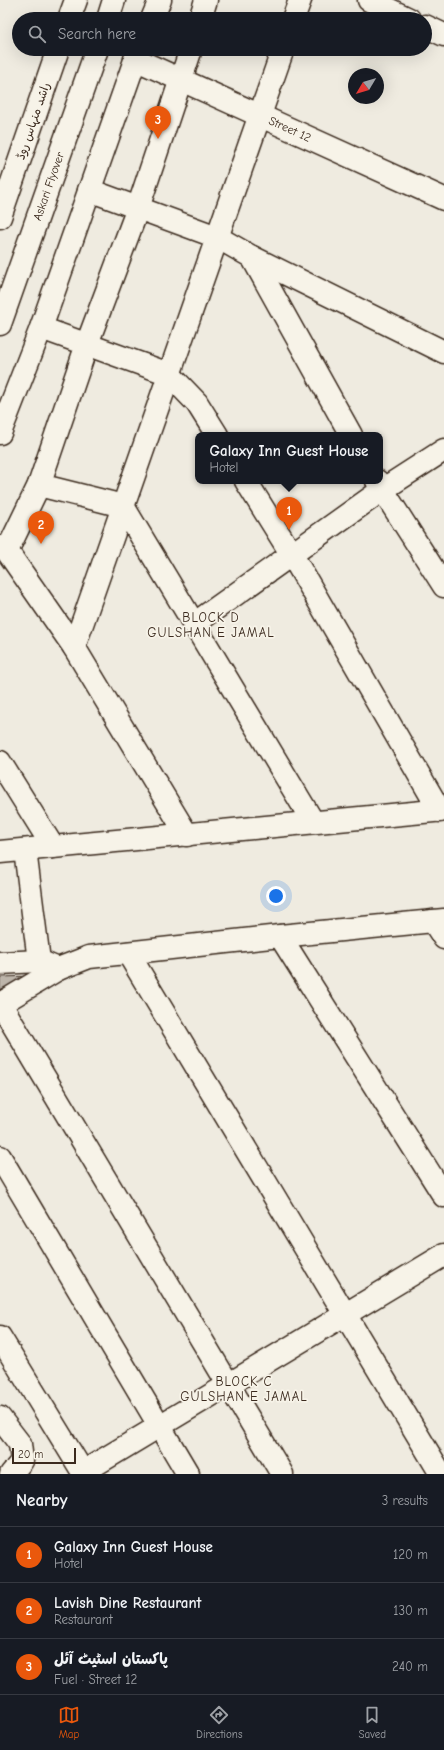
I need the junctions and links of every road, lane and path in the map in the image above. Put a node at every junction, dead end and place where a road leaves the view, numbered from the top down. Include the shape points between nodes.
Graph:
1 (76, 0) edge
2 (114, 0) edge
3 (160, 0) edge
4 (206, 0) edge
5 (300, 0) edge
6 (369, 0) edge
7 (72, 12) edge
8 (110, 12) edge
9 (155, 12) edge
10 (202, 12) edge
11 (296, 12) edge
12 (395, 12) edge
13 (432, 29) edge
14 (444, 35) edge
15 (56, 56) edge
16 (95, 56) edge
17 (136, 56) edge
18 (140, 56) edge
19 (189, 56) edge
20 (281, 56) edge
21 (182, 80) junction
22 (260, 114) junction
23 (89, 190) junction
24 (444, 199) edge
25 (138, 208) junction
26 (0, 217) edge
27 (217, 237) junction
28 (252, 257) junction
29 (0, 324) edge
30 (42, 328) junction
31 (88, 344) junction
32 (444, 352) edge
33 (169, 374) junction
34 (215, 432) edge
35 (349, 432) edge
36 (0, 433) edge
37 (444, 450) edge
38 (248, 484) edge
39 (39, 485) junction
40 (380, 486) edge
41 (123, 506) junction
42 (3, 549) edge
43 (292, 555) junction
44 (444, 586) edge
45 (194, 624) junction
46 (74, 647) junction
47 (0, 762) edge
48 (442, 810) edge
49 (313, 822) junction
50 (186, 835) junction
51 (53, 847) junction
52 (25, 850) junction
53 (0, 852) edge
54 (440, 926) edge
55 (280, 936) junction
56 (128, 953) junction
57 (0, 964) edge
58 (49, 965) junction
59 (0, 1004) edge
60 (0, 1157) edge
61 (444, 1196) edge
62 (444, 1255) edge
63 (345, 1314) junction
64 (0, 1337) edge
65 (228, 1384) junction
66 (0, 1418) edge
67 (159, 1426) junction
68 (84, 1473) edge
69 (11, 1474) edge
70 (188, 1474) edge
71 (282, 1474) edge
72 (441, 1474) edge

1 - 7 street
2 - 8 street
3 - 9 street
4 - 10 street
5 - 11 street
6 - 12 street
13 - 14 street
15 - 26 street, راشد منہاس روڈ
16 - 29 street, Askari Flyover
17 - 23 street
18 - 21 street, Street 12
19 - 21 street
20 - 22 street
21 - 22 street, Street 12
21 - 25 street
22 - 24 street, Street 12
22 - 27 street
23 - 25 street
23 - 30 street
25 - 27 street
25 - 31 street
27 - 28 street
27 - 33 street
28 - 32 street
28 - 35 street
30 - 31 street
30 - 36 street
31 - 33 street
31 - 39 street
33 - 34 street via 197,403
33 - 41 street
37 - 40 street
38 - 43 street
39 - 41 street
39 - 42 street
40 - 43 street
40 - 44 street
41 - 45 street
41 - 46 street
42 - 46 street
43 - 45 street
43 - 48 street
45 - 49 street
46 - 50 street
47 - 51 street
48 - 49 street
49 - 50 street
50 - 51 street
51 - 52 street
52 - 53 street
52 - 58 street
54 - 55 street
55 - 56 street
55 - 61 street
56 - 58 street
56 - 63 street
57 - 58 street
58 - 59 street
59 - 65 street
60 - 67 street
62 - 63 street
63 - 65 street
63 - 72 street
64 - 68 street
65 - 67 street
65 - 71 street
66 - 69 street via 20,1444 22,1461
67 - 68 street
67 - 70 street

